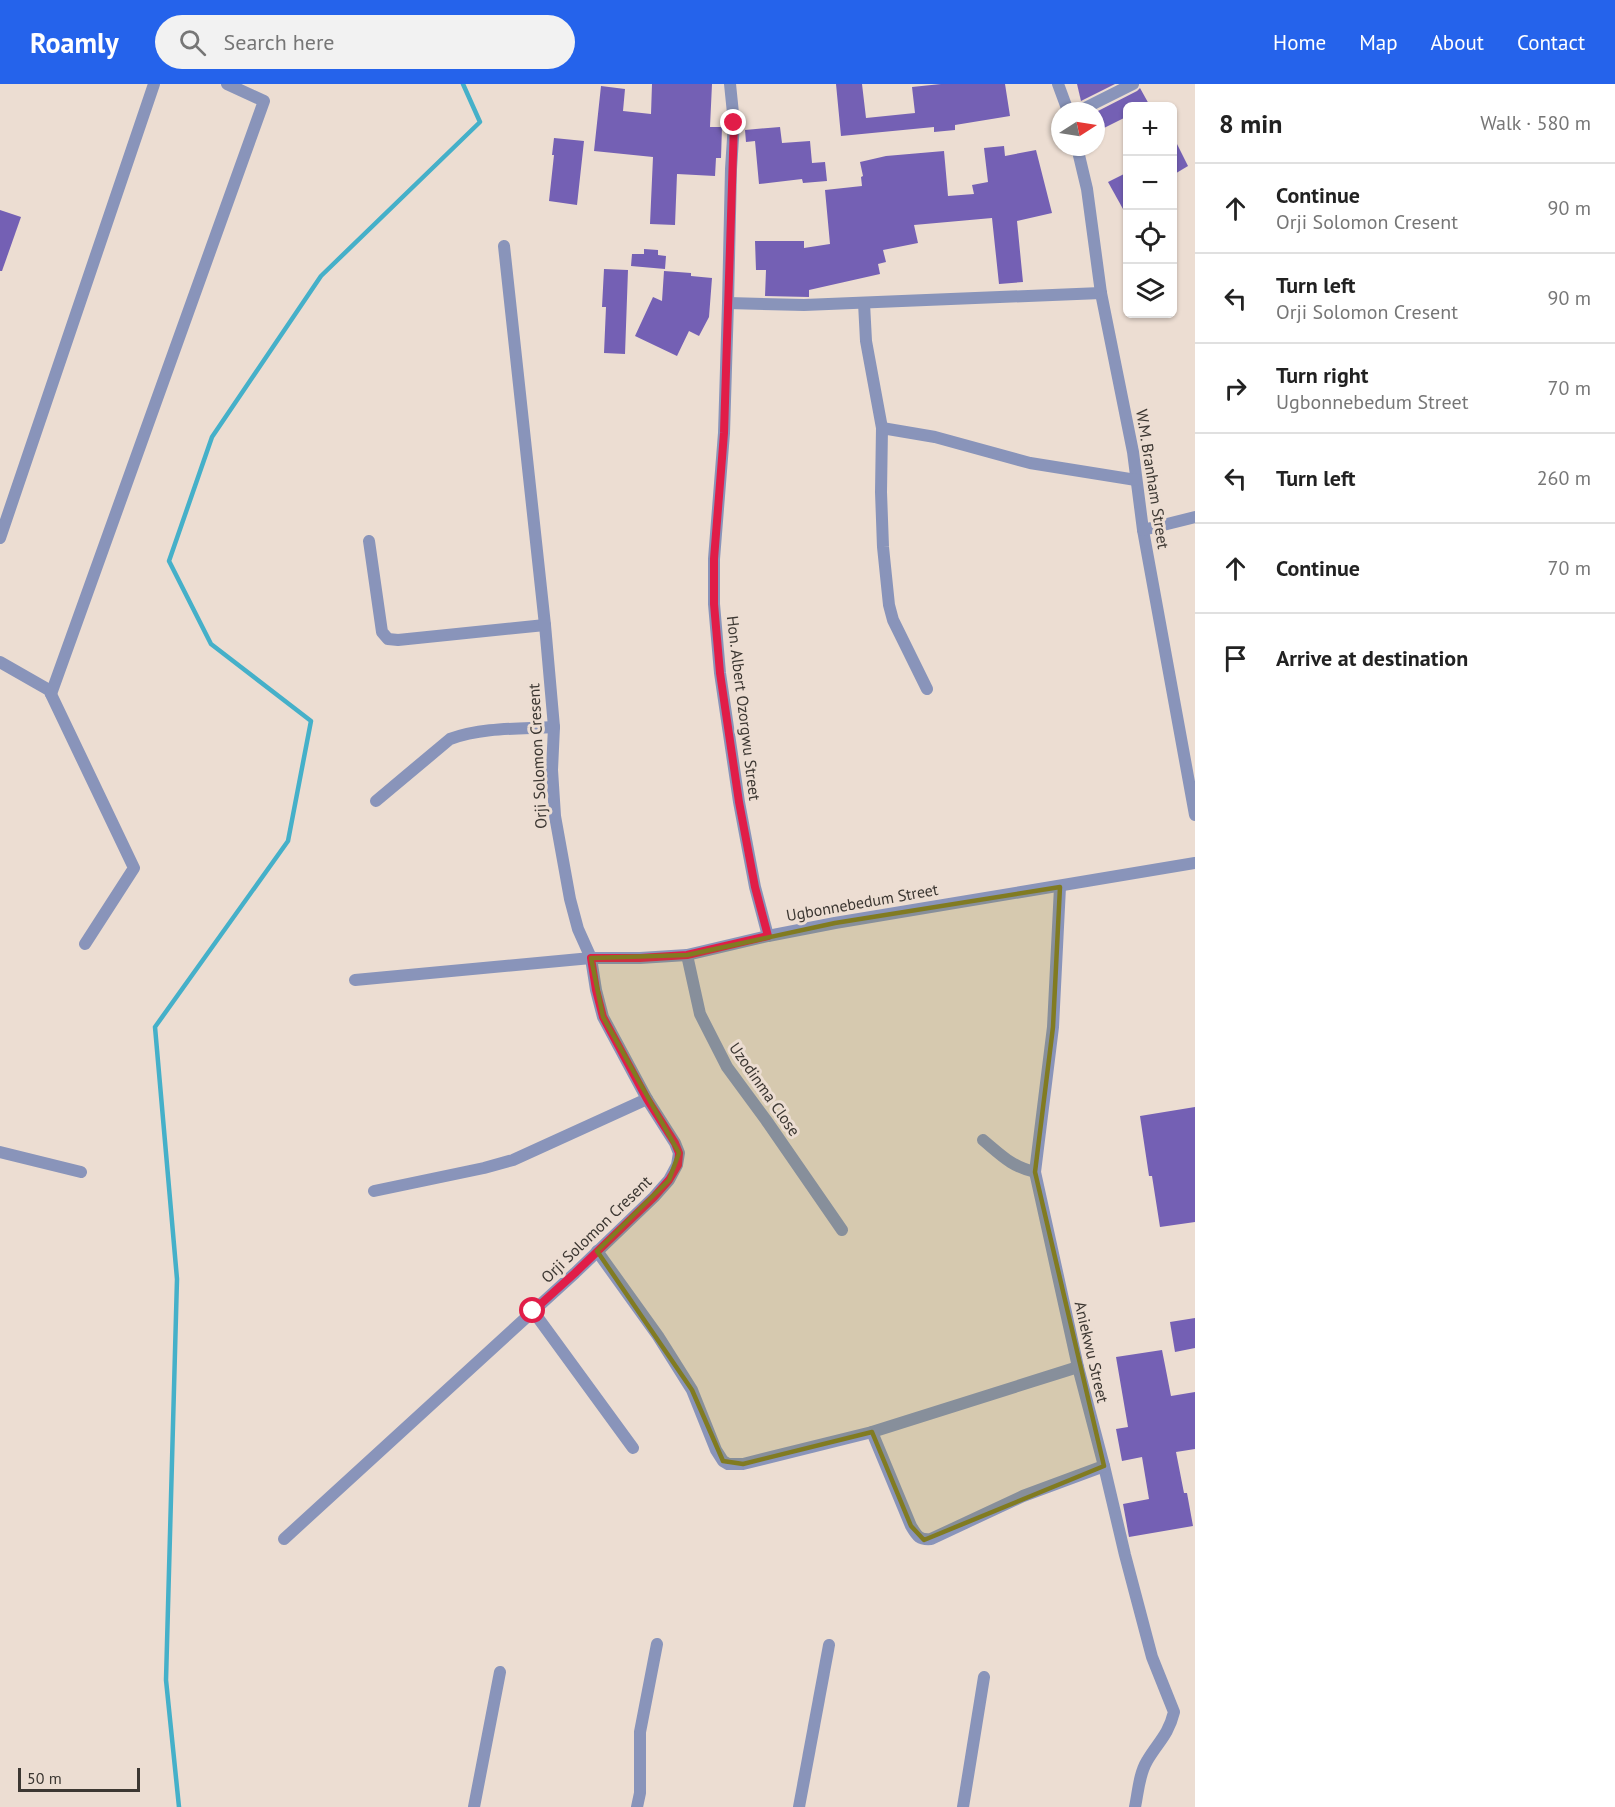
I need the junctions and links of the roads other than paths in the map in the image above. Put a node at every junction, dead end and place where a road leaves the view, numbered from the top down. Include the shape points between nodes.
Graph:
1 (154, 84) edge
2 (227, 84) edge
3 (730, 84) edge
4 (1058, 84) edge
5 (1133, 84) edge
6 (1065, 102) edge
7 (1097, 102) edge
8 (1079, 156) edge
9 (504, 246) dead end
10 (1101, 293) junction
11 (728, 303) junction
12 (864, 303) junction
13 (882, 428) junction
14 (1136, 480) junction
15 (1195, 517) edge
16 (1143, 530) junction
17 (0, 538) edge
18 (369, 541) dead end
19 (545, 625) junction
20 (0, 662) edge
21 (927, 689) dead end
22 (51, 694) junction
23 (554, 727) junction
24 (376, 801) dead end
25 (1195, 815) edge
26 (1195, 863) edge
27 (1060, 887) junction
28 (768, 936) junction
29 (85, 944) dead end
30 (687, 955) junction
31 (591, 958) junction
32 (355, 980) dead end
33 (647, 1099) junction
34 (984, 1140) dead end
35 (0, 1152) edge
36 (81, 1172) dead end
37 (1035, 1172) junction
38 (374, 1191) dead end
39 (842, 1230) dead end
40 (597, 1251) junction
41 (533, 1311) junction
42 (1078, 1367) junction
43 (872, 1432) junction
44 (633, 1448) dead end
45 (1104, 1466) junction
46 (284, 1539) dead end
47 (657, 1644) dead end
48 (829, 1645) dead end
49 (500, 1672) dead end
50 (984, 1677) dead end
51 (474, 1807) edge
52 (637, 1807) edge
53 (799, 1807) edge
54 (963, 1807) edge
55 (1135, 1807) edge

1 - 17 street
2 - 22 street via 264,101
3 - 11 street, Hon. Albert Ozorgwu Street via 734,123
4 - 6 street
5 - 7 street
8 - 10 street, W.M. Branham Street
9 - 19 street, Orji Solomon Cresent
10 - 12 street
10 - 14 street, W.M. Branham Street
11 - 12 street
11 - 28 street, Hon. Albert Ozorgwu Street via 714,604 739,802
12 - 13 street via 866,341
13 - 14 street via 935,437 1030,463
13 - 21 street via 883,547 889,605
14 - 16 street, W.M. Branham Street
15 - 16 street
16 - 25 street, W.M. Branham Street
18 - 19 street via 382,632 388,639 433,638
19 - 23 street, Orji Solomon Cresent
20 - 22 street
22 - 29 street via 135,868
23 - 24 street via 464,734 450,739
23 - 31 street, Orji Solomon Cresent via 555,816 570,899
26 - 27 street, Ugbonnebedum Street
27 - 28 street, Ugbonnebedum Street
27 - 37 street, Aniekwu Street via 1053,1027
28 - 30 street, Ugbonnebedum Street
30 - 31 street, Ugbonnebedum Street
30 - 39 street, Uzodinma Close via 700,1014 727,1067
31 - 32 street, Ugbonnebedum Street
31 - 33 street, Orji Solomon Cresent via 603,1017
33 - 38 street via 513,1160
33 - 40 street, Orji Solomon Cresent via 675,1143 678,1165 654,1197
34 - 37 street via 1020,1169
35 - 36 street
37 - 42 street, Aniekwu Street
40 - 41 street, Orji Solomon Cresent
40 - 43 street via 692,1390 723,1461 743,1464
41 - 44 street
41 - 46 street, Orji Solomon Cresent
42 - 43 street
42 - 45 street, Aniekwu Street
43 - 45 street via 911,1526 924,1540 1023,1496
45 - 55 street, Aniekwu Street via 1152,1657 1174,1712 1165,1736 1144,1768
47 - 52 street via 640,1732
48 - 53 street
49 - 51 street
50 - 54 street

